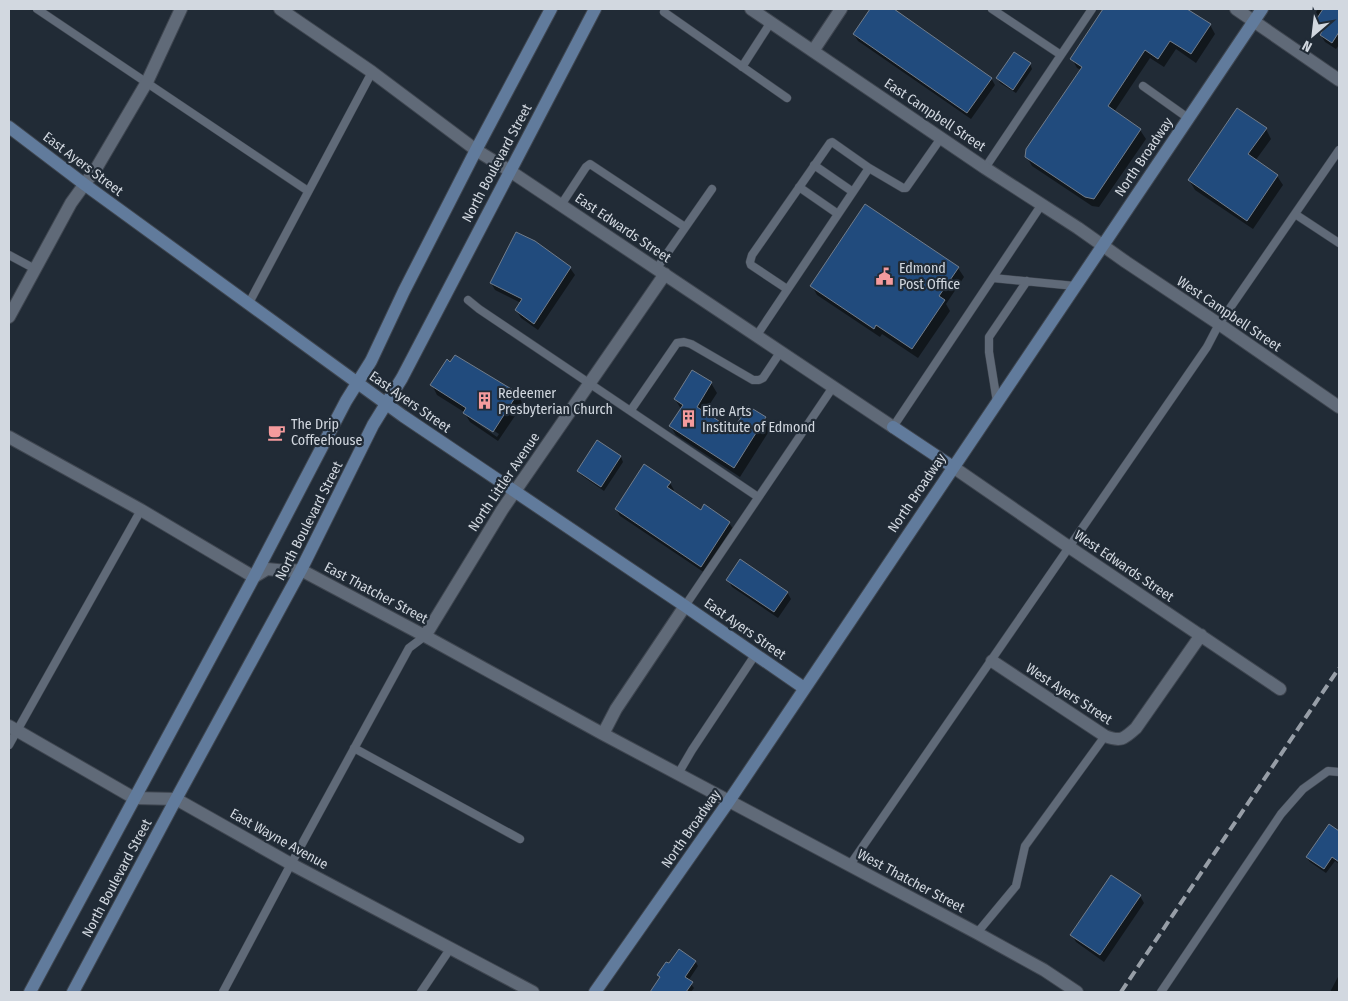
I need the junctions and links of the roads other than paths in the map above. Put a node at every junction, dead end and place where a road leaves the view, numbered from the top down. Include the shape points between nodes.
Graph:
1 (37, 9) edge
2 (181, 9) edge
3 (280, 9) edge
4 (551, 9) edge
5 (595, 9) edge
6 (751, 9) edge
7 (841, 9) edge
8 (992, 9) edge
9 (1092, 9) edge
10 (1236, 9) edge
11 (1262, 9) edge
12 (664, 12) dead end
13 (1254, 21) junction
14 (771, 22) junction
15 (813, 52) junction
16 (1061, 55) junction
17 (742, 67) junction
18 (372, 72) junction
19 (1339, 80) edge
20 (147, 82) junction
21 (1143, 86) dead end
22 (787, 98) dead end
23 (1188, 118) junction
24 (9, 127) edge
25 (941, 138) junction
26 (476, 150) junction
27 (1339, 150) edge
28 (814, 165) junction
29 (869, 168) junction
30 (985, 168) junction
31 (510, 171) junction
32 (84, 184) junction
33 (799, 187) junction
34 (712, 189) dead end
35 (308, 191) junction
36 (853, 192) junction
37 (1042, 204) junction
38 (561, 205) junction
39 (838, 214) junction
40 (1295, 214) junction
41 (685, 227) junction
42 (1339, 243) edge
43 (1102, 245) junction
44 (9, 255) edge
45 (35, 269) junction
46 (661, 271) junction
47 (993, 278) junction
48 (1027, 281) junction
49 (1074, 286) junction
50 (787, 290) junction
51 (468, 300) dead end
52 (248, 303) junction
53 (9, 317) edge
54 (1219, 324) junction
55 (757, 335) junction
56 (781, 351) junction
57 (357, 383) junction
58 (590, 383) junction
59 (833, 387) junction
60 (997, 402) junction
61 (386, 403) junction
62 (1339, 407) edge
63 (631, 410) junction
64 (893, 427) junction
65 (9, 437) edge
66 (953, 467) junction
67 (515, 491) junction
68 (758, 497) junction
69 (141, 510) junction
70 (1069, 548) junction
71 (301, 570) junction
72 (254, 577) junction
73 (685, 606) junction
74 (1201, 635) junction
75 (425, 636) junction
76 (755, 655) junction
77 (992, 661) junction
78 (804, 688) junction
79 (1280, 689) dead end
80 (13, 728) edge
81 (603, 734) junction
82 (1105, 736) junction
83 (9, 745) edge
84 (354, 748) junction
85 (1339, 772) edge
86 (678, 774) junction
87 (134, 798) junction
88 (176, 800) junction
89 (729, 801) junction
90 (520, 840) dead end
91 (291, 864) junction
92 (850, 865) junction
93 (977, 933) junction
94 (450, 949) junction
95 (30, 992) edge
96 (73, 992) edge
97 (223, 992) edge
98 (421, 992) edge
99 (533, 992) edge
100 (595, 992) edge
101 (1077, 992) edge
102 (1161, 992) edge

1 - 20 lane
2 - 20 street
3 - 18 street, East Edwards Street
4 - 26 main road, North Boulevard Street
5 - 31 main road, North Boulevard Street
6 - 14 street, East Campbell Street
7 - 15 street
8 - 16 lane
9 - 16 lane
10 - 13 street
11 - 13 main road, North Broadway
12 - 17 lane
13 - 19 street
13 - 23 main road, North Broadway
14 - 15 street, East Campbell Street
14 - 17 lane
15 - 25 street, East Campbell Street
16 - 30 lane
17 - 22 lane
18 - 26 street, East Edwards Street
18 - 35 lane
20 - 32 street
20 - 35 lane
21 - 23 lane
23 - 43 main road, North Broadway
24 - 32 main road, East Ayers Street
25 - 29 lane via 906,188
25 - 30 street, East Campbell Street
26 - 31 street, East Edwards Street
26 - 57 main road, North Boulevard Street
27 - 40 lane
28 - 29 lane via 832,142
28 - 33 lane
28 - 36 lane
29 - 36 lane
30 - 37 street, East Campbell Street
31 - 38 street, East Edwards Street
31 - 61 main road, North Boulevard Street
32 - 45 street
32 - 52 main road, East Ayers Street
33 - 39 lane
33 - 50 lane via 750,259 751,265
34 - 41 lane
35 - 52 lane
36 - 39 lane
37 - 43 street, East Campbell Street
37 - 47 lane
38 - 41 lane via 590,164
38 - 46 street, East Edwards Street
39 - 50 lane
40 - 42 lane
40 - 54 lane
41 - 46 lane
43 - 49 main road, North Broadway
43 - 54 street, West Campbell Street
44 - 45 lane
45 - 53 street
46 - 55 street, East Edwards Street
46 - 58 street, North Littler Avenue
47 - 48 lane
47 - 64 lane
48 - 49 lane
48 - 60 lane via 989,337
49 - 60 main road, North Broadway
50 - 55 lane
51 - 58 lane
52 - 57 main road, East Ayers Street
54 - 62 street, West Campbell Street
54 - 70 lane via 1207,347
55 - 56 street, East Edwards Street
56 - 59 street, East Edwards Street
56 - 63 lane via 763,378 753,380 692,344 677,344
57 - 61 main road, East Ayers Street
57 - 72 main road, North Boulevard Street
58 - 63 lane
58 - 67 street, North Littler Avenue
59 - 64 street, East Edwards Street
59 - 68 lane
60 - 66 main road, North Broadway
61 - 67 main road, East Ayers Street
61 - 71 main road, North Boulevard Street
63 - 68 lane
64 - 66 main road, East Edwards Street
65 - 69 street
66 - 70 street, West Edwards Street
66 - 78 main road, North Broadway
67 - 73 main road, East Ayers Street
67 - 75 street, North Littler Avenue
68 - 73 lane
69 - 72 street
69 - 80 lane
70 - 74 street, West Edwards Street
70 - 77 lane
71 - 72 street, East Thatcher Street via 266,569
71 - 75 street, East Thatcher Street
71 - 88 main road, North Boulevard Street
72 - 87 main road, North Boulevard Street
73 - 76 main road, East Ayers Street
73 - 81 street via 616,709
74 - 79 street, West Edwards Street
74 - 82 street, West Ayers Street via 1136,728 1126,738 1116,740
75 - 81 street, East Thatcher Street
75 - 84 lane via 409,648
76 - 78 main road, East Ayers Street
76 - 86 lane
77 - 82 street, West Ayers Street
77 - 92 lane
78 - 89 main road, North Broadway
80 - 83 lane
80 - 87 street, East Wayne Avenue
81 - 86 street, East Thatcher Street
82 - 93 lane via 1025,846 1016,886
84 - 90 lane
84 - 91 lane
85 - 102 lane via 1328,771 1303,789 1281,814
86 - 89 street, East Thatcher Street
87 - 88 street, East Wayne Avenue
87 - 95 main road, North Boulevard Street
88 - 91 street, East Wayne Avenue
88 - 96 main road, North Boulevard Street
89 - 92 street, West Thatcher Street
89 - 100 main road, North Broadway
91 - 94 street, East Wayne Avenue
91 - 97 lane
92 - 93 street, West Thatcher Street
93 - 101 street, West Thatcher Street
94 - 98 lane
94 - 99 street, East Wayne Avenue

